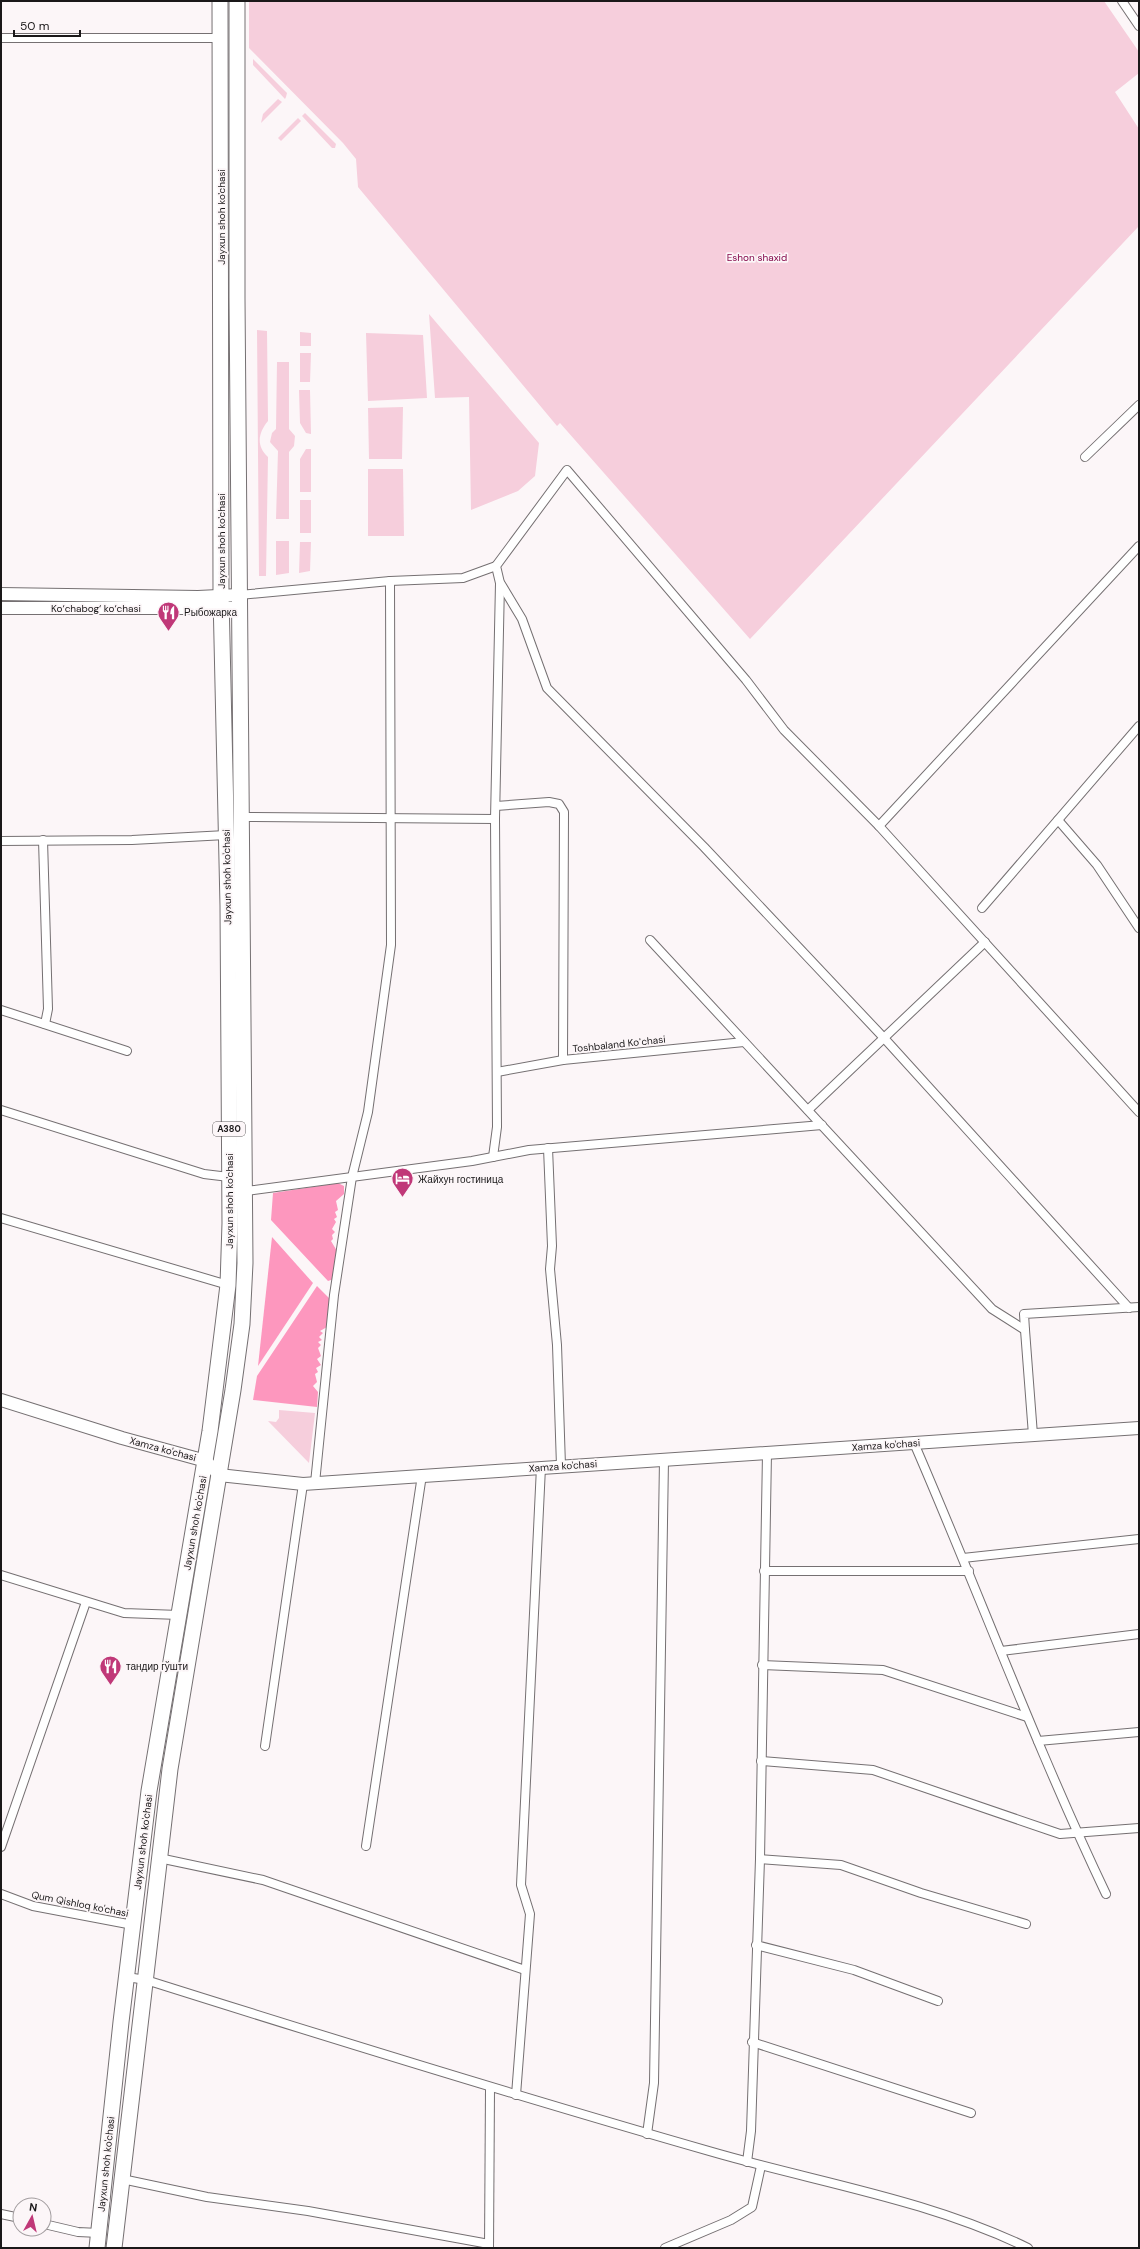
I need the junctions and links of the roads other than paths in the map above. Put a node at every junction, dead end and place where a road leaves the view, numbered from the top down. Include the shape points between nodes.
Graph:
1 (220, 1) edge
2 (237, 1) edge
3 (1122, 1) edge
4 (1139, 26) edge
5 (1, 38) edge
6 (220, 46) junction
7 (238, 53) junction
8 (221, 178) junction
9 (237, 179) junction
10 (1139, 405) edge
11 (221, 437) junction
12 (238, 437) junction
13 (1085, 457) dead end
14 (1138, 550) edge
15 (496, 566) junction
16 (390, 580) junction
17 (500, 583) junction
18 (1, 594) edge
19 (239, 602) junction
20 (221, 603) junction
21 (1, 608) edge
22 (1138, 731) edge
23 (496, 806) junction
24 (243, 817) junction
25 (391, 818) junction
26 (495, 819) junction
27 (1058, 820) junction
28 (879, 826) junction
29 (226, 835) junction
30 (1, 840) edge
31 (43, 840) junction
32 (982, 908) dead end
33 (1139, 928) edge
34 (650, 940) dead end
35 (985, 942) junction
36 (1, 1010) edge
37 (45, 1024) junction
38 (884, 1038) junction
39 (744, 1042) junction
40 (128, 1051) dead end
41 (562, 1060) junction
42 (497, 1072) junction
43 (1, 1110) edge
44 (808, 1110) junction
45 (1139, 1112) edge
46 (822, 1125) junction
47 (548, 1148) junction
48 (493, 1157) junction
49 (229, 1177) junction
50 (352, 1177) junction
51 (246, 1191) junction
52 (1, 1218) edge
53 (228, 1285) junction
54 (1139, 1307) edge
55 (1129, 1308) junction
56 (1025, 1330) junction
57 (1, 1400) edge
58 (1139, 1428) edge
59 (1032, 1436) junction
60 (914, 1443) junction
61 (766, 1453) junction
62 (664, 1460) junction
63 (206, 1461) junction
64 (562, 1466) junction
65 (541, 1467) junction
66 (219, 1475) junction
67 (422, 1476) junction
68 (309, 1484) junction
69 (1139, 1539) edge
70 (963, 1558) junction
71 (764, 1571) junction
72 (969, 1571) junction
73 (1, 1575) edge
74 (86, 1602) junction
75 (179, 1615) junction
76 (1139, 1634) edge
77 (1001, 1651) junction
78 (762, 1665) junction
79 (1027, 1717) junction
80 (1139, 1732) edge
81 (1038, 1741) junction
82 (265, 1746) dead end
83 (761, 1761) junction
84 (1139, 1828) edge
85 (1077, 1833) junction
86 (366, 1846) dead end
87 (1, 1847) edge
88 (159, 1858) junction
89 (760, 1859) junction
90 (1, 1894) edge
91 (1106, 1894) dead end
92 (1026, 1924) dead end
93 (133, 1925) junction
94 (756, 1945) junction
95 (525, 1970) junction
96 (127, 1977) junction
97 (146, 1980) junction
98 (938, 2001) dead end
99 (752, 2042) junction
100 (490, 2088) junction
101 (516, 2095) junction
102 (971, 2113) dead end
103 (647, 2134) junction
104 (747, 2162) junction
105 (761, 2166) junction
106 (122, 2179) junction
107 (1, 2214) edge
108 (12, 2216) edge
109 (52, 2226) edge
110 (99, 2233) junction
111 (489, 2246) edge
112 (97, 2248) edge
113 (114, 2248) edge
114 (665, 2248) edge
115 (1028, 2248) edge

1 - 6 highway, Jayxun shoh ko'chasi / A380
2 - 7 highway, Jayxun shoh ko'chasi / A380
3 - 4 street
5 - 6 street
6 - 7 highway
6 - 8 highway, Jayxun shoh ko'chasi / A380
7 - 9 highway, Jayxun shoh ko'chasi / A380
8 - 9 highway
8 - 11 highway, Jayxun shoh ko'chasi / A380
9 - 12 highway, Jayxun shoh ko'chasi / A380
10 - 13 street
11 - 12 highway
11 - 20 highway, Jayxun shoh ko'chasi / A380
12 - 19 highway, Jayxun shoh ko'chasi / A380
14 - 28 street
15 - 16 street via 463,578
15 - 17 street
15 - 28 street via 567,470 746,680 784,730
16 - 19 street
16 - 25 street
17 - 23 street
17 - 38 street via 522,619 547,688 704,847
18 - 20 street, Ko‘chabog‘ ko‘chasi
19 - 20 street, Ko‘chabog‘ ko‘chasi
19 - 24 highway, Jayxun shoh ko'chasi / A380
20 - 21 street, Ko‘chabog‘ ko‘chasi
20 - 29 highway, Jayxun shoh ko'chasi / A380
22 - 27 street
23 - 26 street
23 - 41 street via 549,802 559,804 564,812
24 - 25 street
24 - 51 highway, Jayxun shoh ko'chasi / A380
25 - 26 street
25 - 50 street via 391,945 368,1112
26 - 42 street
27 - 32 street
27 - 33 street via 1097,865
28 - 35 street
29 - 31 street via 132,840
29 - 49 highway, Jayxun shoh ko'chasi / A380
30 - 31 street
31 - 37 street via 48,1009
34 - 39 street
35 - 38 street
35 - 45 street
36 - 37 street
37 - 40 street
38 - 44 street
38 - 55 street
39 - 41 street, Toshbaland Koʻchasi
39 - 44 street
41 - 42 street, Toshbaland Koʻchasi
42 - 48 street via 497,1127
43 - 49 street via 204,1174
44 - 46 street
46 - 47 street
46 - 56 street via 992,1309
47 - 48 street
47 - 64 street via 552,1246 550,1269 557,1345
48 - 50 street
49 - 53 highway, Jayxun shoh ko'chasi / A380
50 - 51 street
50 - 68 street
51 - 66 highway, Jayxun shoh ko'chasi / A380 via 242,1324
52 - 53 street
53 - 63 highway, Jayxun shoh ko'chasi / A380
54 - 55 street
55 - 56 street via 1024,1314
56 - 59 street
57 - 63 street, Xamza ko'chasi
58 - 59 street, Xamza ko'chasi
59 - 60 street, Xamza ko'chasi
60 - 61 street, Xamza ko'chasi
60 - 70 street
61 - 62 street, Xamza ko'chasi
61 - 71 street
62 - 64 street, Xamza ko'chasi
62 - 103 street via 654,2083
63 - 66 street, Xamza ko'chasi
63 - 75 highway, Jayxun shoh ko'chasi / A380
64 - 65 street, Xamza ko'chasi
65 - 67 street, Xamza ko'chasi
65 - 95 street via 521,1885 530,1914
66 - 68 street, Xamza ko'chasi
66 - 88 highway, Jayxun shoh ko'chasi / A380 via 170,1769
67 - 68 street, Xamza ko'chasi
67 - 86 street
68 - 82 street
69 - 70 street
70 - 72 street
71 - 72 street
71 - 78 street
72 - 77 street
73 - 74 street
74 - 75 street via 124,1613
74 - 87 street
75 - 93 highway, Jayxun shoh ko'chasi / A380 via 150,1791
76 - 77 street
77 - 79 street
78 - 79 street via 883,1670
78 - 83 street
79 - 81 street
80 - 81 street
81 - 85 street
83 - 85 street via 873,1770 1060,1834
83 - 89 street
84 - 85 street
85 - 91 street
88 - 95 street via 263,1880
88 - 97 highway, Jayxun shoh ko'chasi / A380
89 - 92 street via 841,1865
89 - 94 street
90 - 93 street, Qum Qishloq ko'chasi via 33,1906
93 - 96 highway, Jayxun shoh ko'chasi / A380
94 - 98 street via 854,1970
94 - 99 street
95 - 101 street
96 - 97 street
96 - 110 highway, Jayxun shoh ko'chasi / A380
97 - 100 street
97 - 106 highway, Jayxun shoh ko'chasi / A380
99 - 102 street
99 - 104 street via 751,2131
100 - 101 street
100 - 111 street
101 - 103 street
103 - 104 street
104 - 105 street
105 - 114 street via 752,2207 731,2220
105 - 115 street via 911,2203 1002,2235
106 - 111 street via 207,2197 308,2211
106 - 113 highway, Jayxun shoh ko'chasi / A380
107 - 108 street
109 - 110 street via 78,2232
110 - 112 highway, Jayxun shoh ko'chasi / A380

